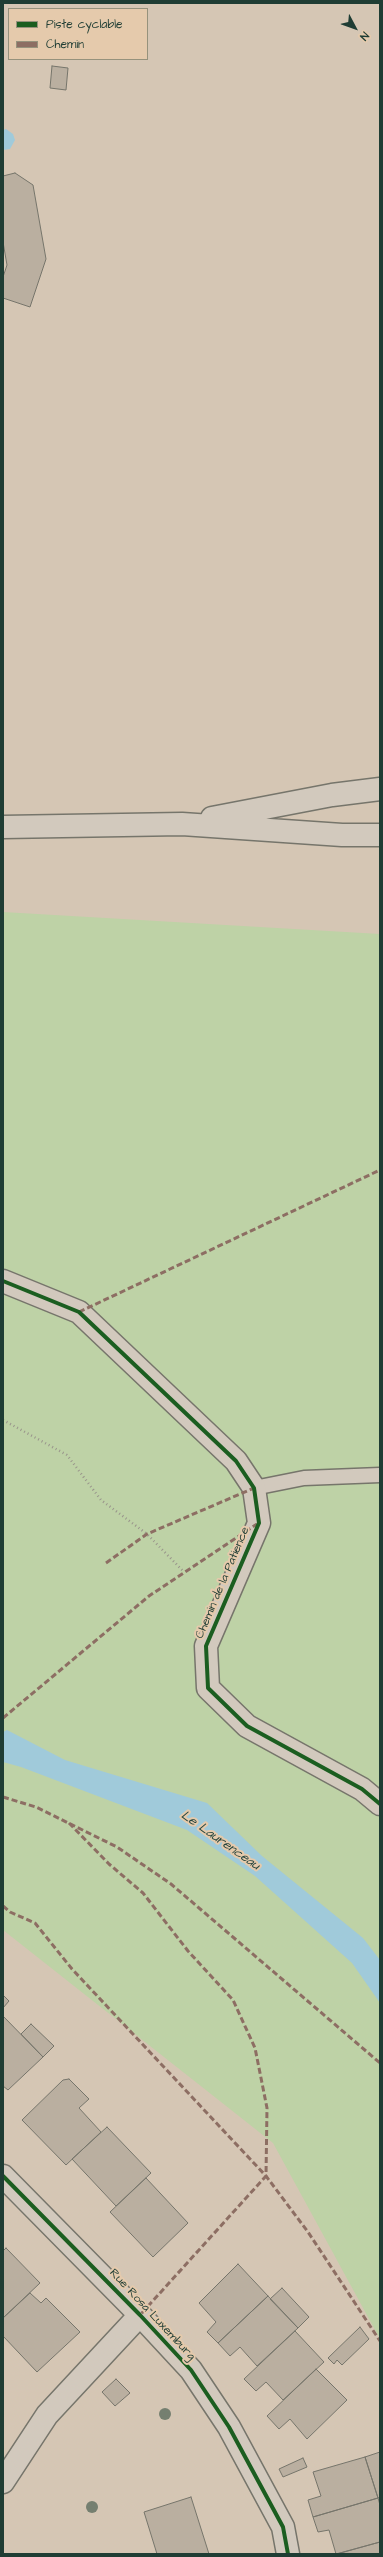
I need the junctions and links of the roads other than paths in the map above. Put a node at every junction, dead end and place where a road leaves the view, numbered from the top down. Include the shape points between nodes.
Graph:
1 (380, 789) edge
2 (182, 824) junction
3 (3, 827) edge
4 (380, 835) edge
5 (3, 1281) edge
6 (380, 1475) edge
7 (254, 1488) junction
8 (380, 1804) edge
9 (3, 2176) edge
10 (140, 2315) junction
11 (3, 2482) edge
12 (288, 2554) edge

1 - 2 street via 332,795
2 - 3 street
2 - 4 street via 342,835
5 - 7 street, Chemin de la Patience via 79,1312 236,1461
6 - 7 lane via 304,1478
7 - 8 street, Chemin de la Patience via 259,1522 206,1646 208,1688 246,1726 362,1789
9 - 10 street, Rue Rosa Luxemburg
10 - 11 street via 47,2415
10 - 12 street, Rue Rosa Luxemburg via 191,2370 229,2427 283,2527

